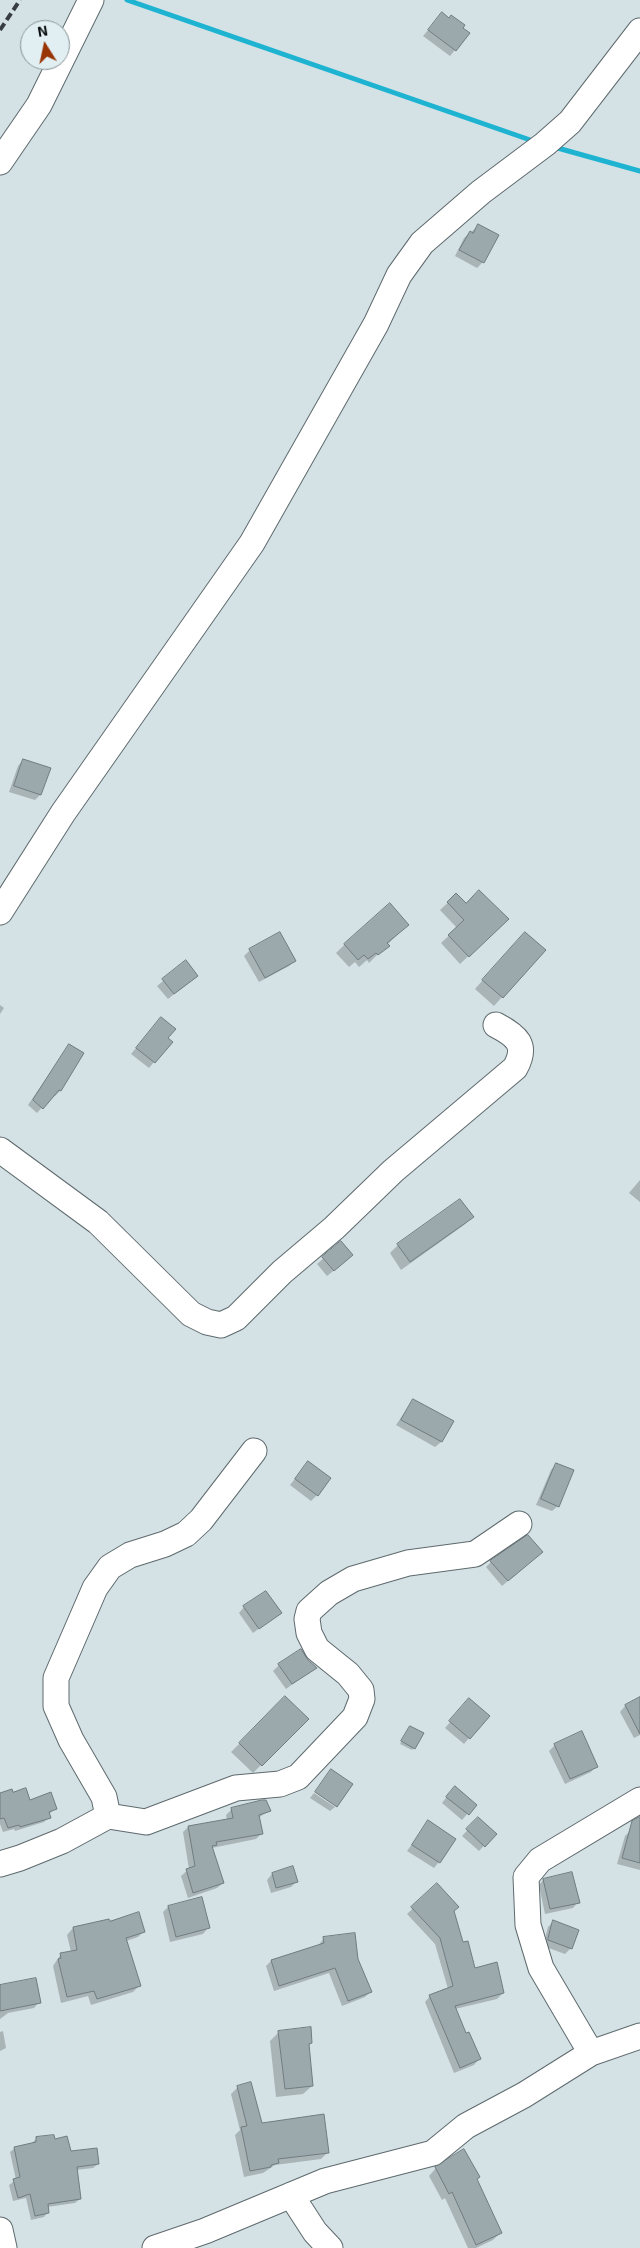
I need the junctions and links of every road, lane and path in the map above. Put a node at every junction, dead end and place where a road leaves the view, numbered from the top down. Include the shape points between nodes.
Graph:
1 (91, 0) edge
2 (640, 31) edge
3 (0, 162) edge
4 (0, 912) edge
5 (496, 1025) dead end
6 (0, 1150) edge
7 (254, 1451) dead end
8 (519, 1524) dead end
9 (640, 1800) edge
10 (108, 1816) junction
11 (0, 1864) edge
12 (640, 2036) edge
13 (591, 2053) junction
14 (291, 2195) junction
15 (0, 2230) edge
16 (4, 2248) edge
17 (155, 2248) edge
18 (330, 2248) edge

1 - 3 street via 39,105
2 - 4 street via 570,122 481,192 416,251 399,275 376,324 252,543 63,813
5 - 6 street via 509,1032 520,1044 522,1056 515,1068 393,1171 236,1318 221,1324 191,1314 98,1222
7 - 10 street via 201,1520 186,1534 110,1567 95,1588 56,1678 56,1706 71,1740 104,1797
8 - 10 street via 475,1554 408,1563 352,1579 309,1611 309,1633 317,1648 348,1674 361,1690 362,1699 355,1717 298,1777 280,1784 236,1788 146,1822
9 - 13 street via 540,1860 526,1877 528,1925 541,1968
10 - 11 street via 62,1841
12 - 13 street
13 - 14 street via 466,2126 433,2153 325,2181
14 - 17 street
14 - 18 street via 315,2232
15 - 16 street

